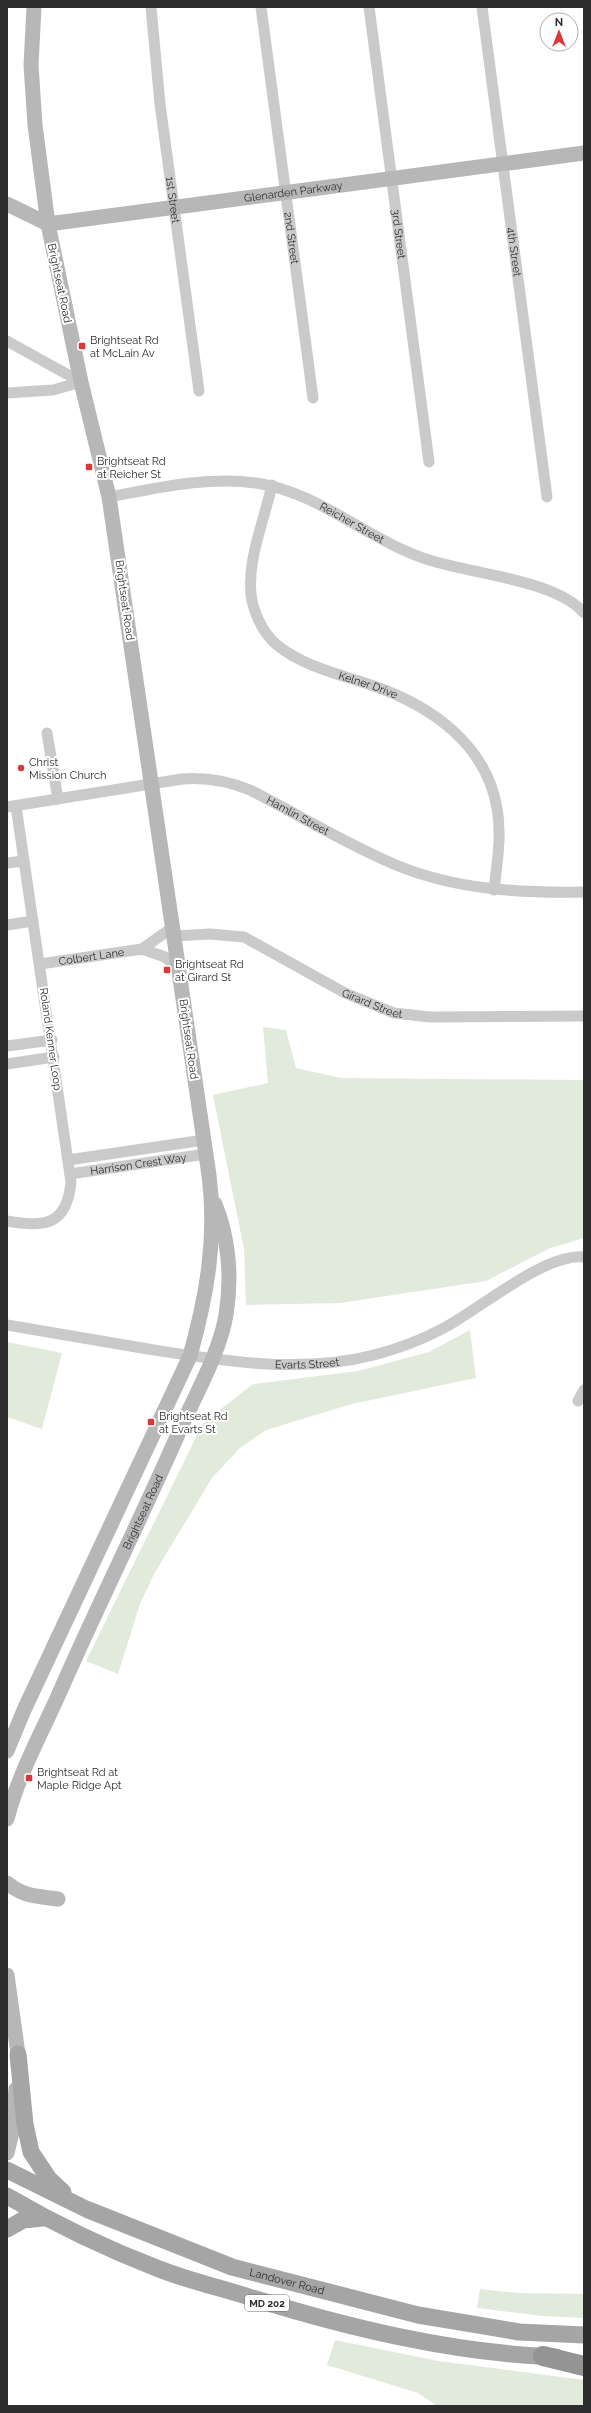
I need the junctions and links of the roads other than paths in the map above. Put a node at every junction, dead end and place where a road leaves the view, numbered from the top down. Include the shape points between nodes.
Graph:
1 (34, 7) edge
2 (151, 7) edge
3 (261, 7) edge
4 (369, 7) edge
5 (482, 7) edge
6 (584, 153) edge
7 (502, 163) junction
8 (392, 178) junction
9 (286, 192) junction
10 (7, 204) edge
11 (174, 208) junction
12 (48, 224) junction
13 (7, 341) edge
14 (81, 382) junction
15 (199, 391) dead end
16 (7, 393) edge
17 (313, 398) dead end
18 (429, 462) dead end
19 (272, 485) junction
20 (547, 496) dead end
21 (109, 497) junction
22 (584, 613) edge
23 (47, 733) dead end
24 (152, 784) junction
25 (58, 799) junction
26 (11, 806) edge
27 (24, 861) junction
28 (7, 863) edge
29 (494, 890) junction
30 (584, 892) edge
31 (34, 921) junction
32 (7, 925) edge
33 (174, 932) junction
34 (142, 948) junction
35 (40, 964) junction
36 (179, 969) junction
37 (584, 1016) edge
38 (52, 1040) junction
39 (7, 1046) edge
40 (54, 1057) junction
41 (7, 1064) edge
42 (205, 1147) junction
43 (68, 1160) junction
44 (70, 1174) junction
45 (211, 1196) junction
46 (7, 1221) edge
47 (584, 1257) edge
48 (7, 1325) edge
49 (190, 1356) junction
50 (211, 1358) junction
51 (584, 1390) edge
52 (578, 1402) dead end
53 (7, 1751) edge
54 (7, 1819) edge
55 (7, 1883) edge
56 (58, 1899) dead end
57 (7, 1975) edge
58 (18, 2054) junction
59 (7, 2153) edge
60 (7, 2170) edge
61 (7, 2196) edge
62 (86, 2210) junction
63 (43, 2218) junction
64 (7, 2229) edge
65 (584, 2335) edge
66 (543, 2356) junction
67 (584, 2358) edge
68 (584, 2366) edge

1 - 12 street, Brightseat Road via 31,65 35,125
2 - 11 street, 1st Street via 153,46
3 - 9 street, 2nd Street
4 - 8 street, 3rd Street
5 - 7 street, 4th Street
6 - 7 street, Glenarden Parkway
7 - 8 street, Glenarden Parkway
7 - 20 street, 4th Street
8 - 9 street, Glenarden Parkway
8 - 18 street, 3rd Street
9 - 11 street, Glenarden Parkway
9 - 17 street, 2nd Street
10 - 12 street
11 - 12 street, Glenarden Parkway
11 - 15 street, 1st Street
12 - 14 street, Brightseat Road
13 - 14 street
14 - 16 street via 53,390
14 - 21 street, Brightseat Road
19 - 21 street, Reicher Street via 218,480
19 - 22 street, Reicher Street via 306,499 403,551 453,568 546,589 565,597
19 - 29 street, Kelner Drive via 251,577 252,601 260,624 276,644 296,658 419,706 443,721 463,740 474,753 485,774 497,807 499,842
21 - 24 street, Brightseat Road
23 - 25 street
24 - 25 street, Hamlin Street
24 - 29 street, Hamlin Street via 204,778 235,784 397,866 432,877
24 - 33 street, Brightseat Road
25 - 26 street, Hamlin Street
26 - 27 street, Roland Kenner Loop
27 - 28 street
27 - 31 street, Roland Kenner Loop
29 - 30 street, Hamlin Street
31 - 32 street
31 - 35 street, Roland Kenner Loop
33 - 34 street, Colbert Lane
33 - 36 street, Brightseat Road
33 - 37 street, Girard Street via 244,937 345,993 394,1013 430,1017
34 - 35 street, Colbert Lane
34 - 36 street via 165,957
35 - 38 street, Roland Kenner Loop
36 - 42 street, Brightseat Road
38 - 39 street
38 - 40 street, Roland Kenner Loop
40 - 41 street
40 - 43 street, Roland Kenner Loop
42 - 43 street, Harrison Crest Way
42 - 44 street, Harrison Crest Way
42 - 45 street, Brightseat Road
43 - 44 street, Roland Kenner Loop
44 - 46 street, Roland Kenner Loop via 69,1200 56,1219 33,1225
45 - 49 street, Brightseat Road via 209,1271 205,1299
45 - 50 street, Brightseat Road via 223,1228 229,1286 222,1332
47 - 50 street, Evarts Street via 567,1258 546,1266 441,1330 376,1354 336,1362 294,1365
48 - 49 street, Evarts Street
49 - 50 street, Evarts Street
49 - 53 street, Brightseat Road
50 - 54 street, Brightseat Road via 28,1763
51 - 52 street
55 - 56 street via 18,1892 29,1896
57 - 58 street
58 - 59 street via 15,2110
58 - 62 main road via 31,2152 49,2179
60 - 62 main road, Landover Road / MD 202
61 - 63 main road, MD 202
62 - 65 main road, Landover Road / MD 202 via 232,2267 351,2299 457,2323 519,2332
63 - 64 main road via 23,2220
63 - 66 main road, MD 202 via 159,2269 301,2314 406,2338
66 - 67 main road, MD 202
66 - 68 highway

